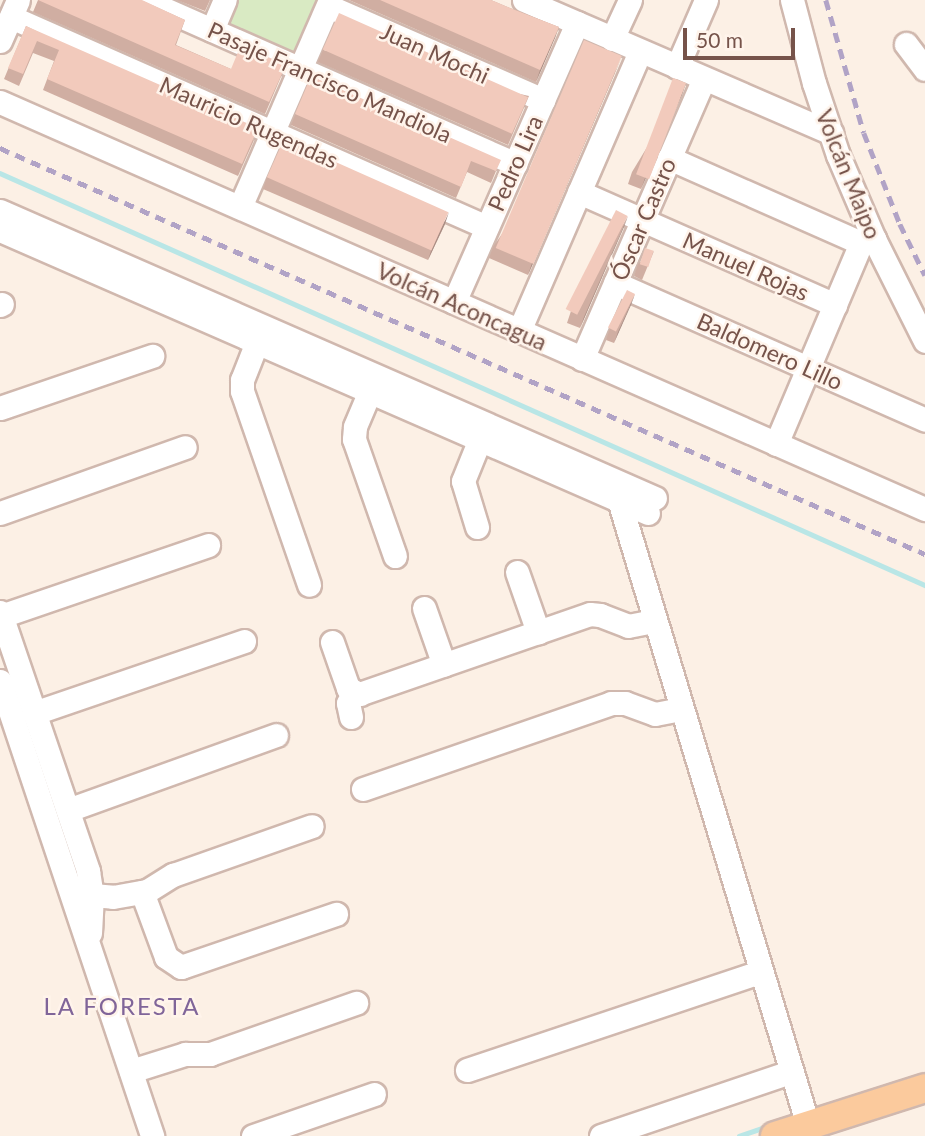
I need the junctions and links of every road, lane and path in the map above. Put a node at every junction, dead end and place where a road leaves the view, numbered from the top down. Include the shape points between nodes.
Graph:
1 (144, 0) edge
2 (225, 0) edge
3 (524, 0) edge
4 (630, 0) edge
5 (706, 0) edge
6 (792, 0) edge
7 (329, 3) edge
8 (15, 8) edge
9 (577, 23) junction
10 (212, 30) junction
11 (612, 39) junction
12 (0, 41) edge
13 (906, 44) dead end
14 (640, 51) junction
15 (677, 67) junction
16 (300, 69) junction
17 (925, 69) edge
18 (704, 79) junction
19 (543, 100) junction
20 (0, 102) edge
21 (272, 132) junction
22 (831, 133) junction
23 (669, 158) junction
24 (515, 164) junction
25 (579, 192) junction
26 (240, 208) junction
27 (0, 211) edge
28 (642, 220) junction
29 (487, 226) junction
30 (0, 230) edge
31 (867, 241) junction
32 (615, 283) junction
33 (454, 302) junction
34 (835, 305) junction
35 (519, 331) junction
36 (925, 341) edge
37 (257, 342) junction
38 (152, 356) dead end
39 (582, 359) junction
40 (809, 369) junction
41 (370, 391) junction
42 (0, 408) edge
43 (925, 420) edge
44 (480, 439) junction
45 (776, 444) junction
46 (185, 447) dead end
47 (616, 489) junction
48 (651, 505) dead end
49 (925, 509) edge
50 (0, 513) edge
51 (477, 527) dead end
52 (208, 545) dead end
53 (395, 556) dead end
54 (517, 572) dead end
55 (309, 585) dead end
56 (424, 608) dead end
57 (1, 614) edge
58 (654, 621) junction
59 (538, 632) junction
60 (244, 641) dead end
61 (332, 642) dead end
62 (444, 665) junction
63 (0, 681) edge
64 (353, 694) junction
65 (680, 709) junction
66 (34, 713) junction
67 (351, 717) dead end
68 (276, 735) dead end
69 (363, 789) dead end
70 (68, 810) junction
71 (312, 826) dead end
72 (142, 892) junction
73 (92, 895) junction
74 (336, 914) dead end
75 (89, 943) junction
76 (760, 972) junction
77 (356, 1003) dead end
78 (467, 1070) dead end
79 (131, 1071) junction
80 (790, 1072) junction
81 (925, 1088) edge
82 (374, 1094) dead end
83 (788, 1133) edge
84 (152, 1136) edge
85 (253, 1136) edge
86 (601, 1136) edge

1 - 10 street, Pasaje Francisco Mandiola
2 - 10 street
3 - 9 street
4 - 11 street
5 - 15 street
6 - 22 street, Volcán Maipo
7 - 16 street
7 - 19 street, Juan Mochi
8 - 12 street
8 - 21 street, Mauricio Rugendas
9 - 11 street
9 - 19 street, Pedro Lira
10 - 16 street, Pasaje Francisco Mandiola
11 - 14 street
13 - 17 street
14 - 15 street
14 - 25 street
15 - 18 street
16 - 21 street
16 - 24 street, Pasaje Francisco Mandiola
18 - 22 street
18 - 23 street, Óscar Castro
19 - 24 street, Pedro Lira
20 - 26 street, Volcán Aconcagua
21 - 26 street
21 - 29 street, Mauricio Rugendas
22 - 31 street, Volcán Maipo
23 - 28 street, Óscar Castro
23 - 31 street
24 - 29 street, Pedro Lira
25 - 28 street, Manuel Rojas
25 - 35 street
26 - 33 street, Volcán Aconcagua
27 - 47 street
28 - 32 street, Óscar Castro
28 - 34 street, Manuel Rojas
29 - 33 street, Pedro Lira
30 - 37 street
31 - 34 street
31 - 36 street, Volcán Maipo
32 - 39 street, Óscar Castro
32 - 40 street, Baldomero Lillo
33 - 35 street, Volcán Aconcagua
34 - 40 street
35 - 39 street, Volcán Aconcagua
37 - 41 street
37 - 55 street via 242,391
38 - 42 street
39 - 45 street, Volcán Aconcagua
40 - 43 street, Baldomero Lillo
40 - 45 street
41 - 44 street
41 - 53 street via 354,439
44 - 47 street
44 - 51 street via 463,481
45 - 49 street, Volcán Aconcagua
46 - 50 street
47 - 48 street
47 - 58 street
52 - 57 street
54 - 59 street
56 - 62 street
57 - 66 street
58 - 59 street via 628,626 590,614
58 - 65 street
59 - 62 street
60 - 66 street
61 - 64 street
62 - 64 street
63 - 75 street
64 - 67 street via 348,703
65 - 69 street via 655,714 611,703
65 - 76 street
66 - 70 street
68 - 70 street
70 - 73 street
71 - 72 street via 173,875
72 - 73 street
72 - 74 street via 166,957 181,967
73 - 75 street
75 - 79 street
76 - 78 street
76 - 80 street
77 - 79 street via 210,1054 178,1055
79 - 84 street
80 - 83 street
80 - 86 street
81 - 83 main road
82 - 85 street

